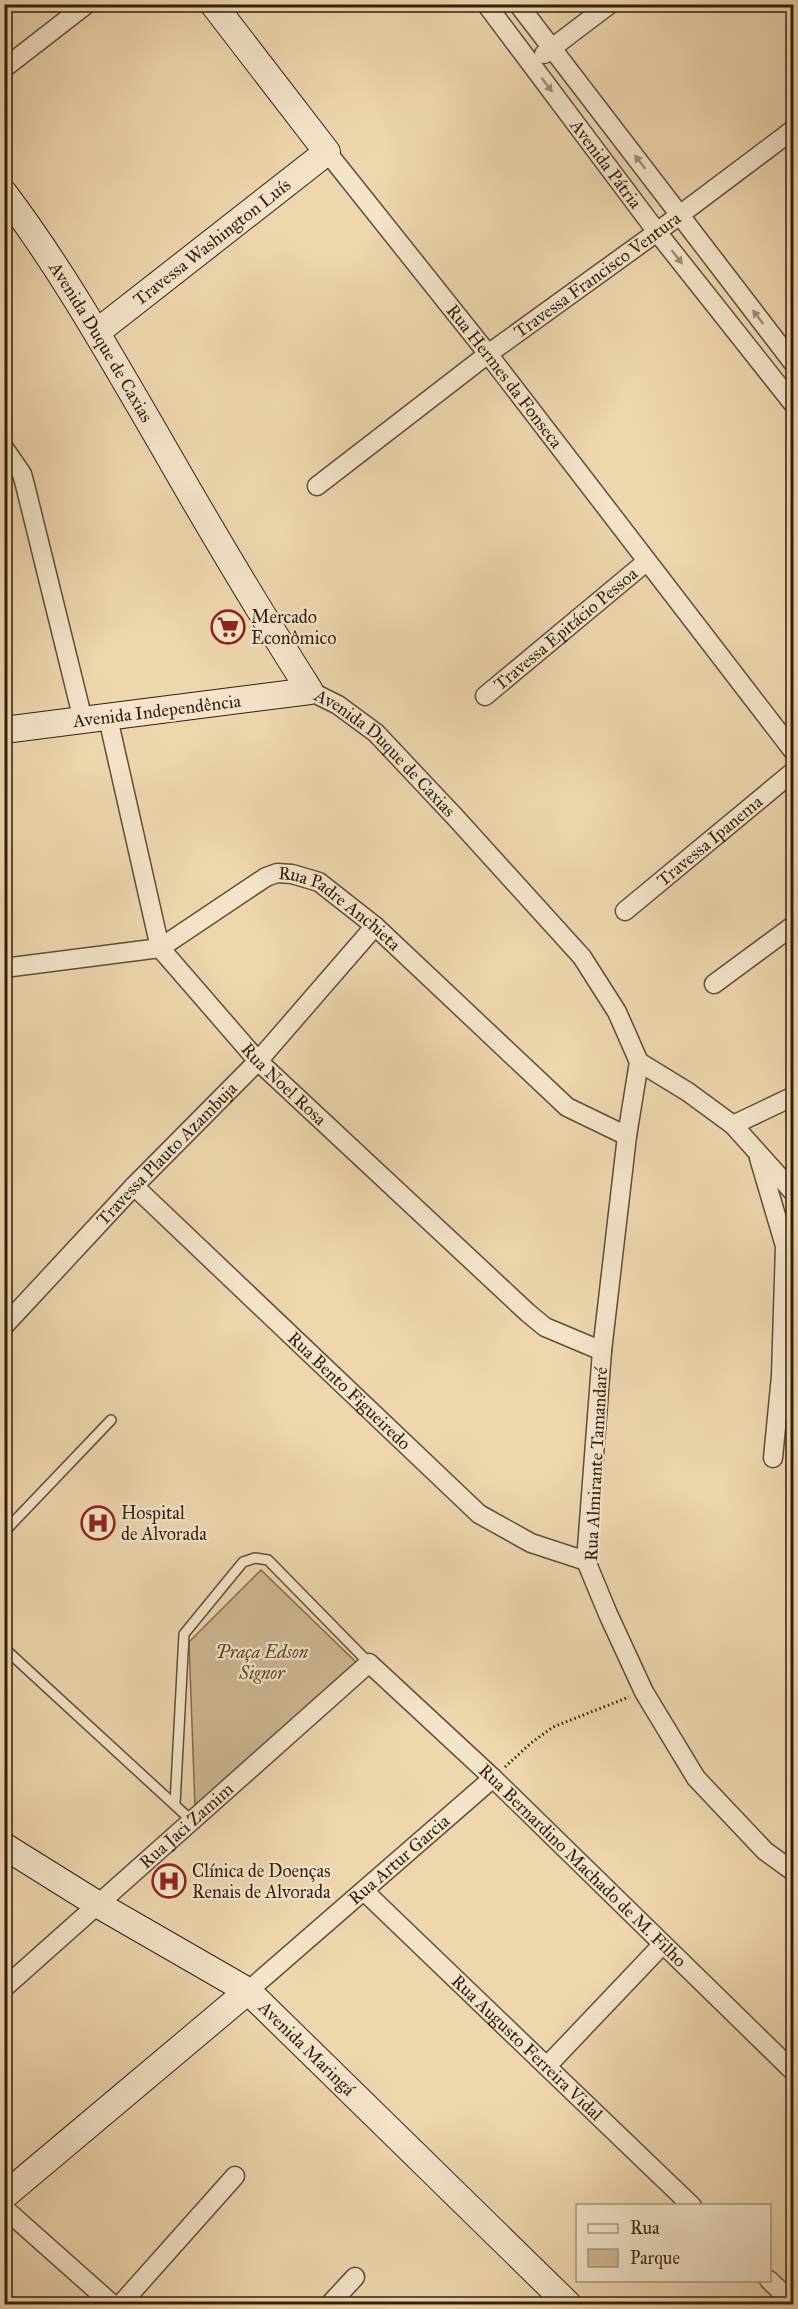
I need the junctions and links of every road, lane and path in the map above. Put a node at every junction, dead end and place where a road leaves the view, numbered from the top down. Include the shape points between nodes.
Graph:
1 (87, 4) edge
2 (213, 4) edge
3 (486, 4) edge
4 (518, 4) edge
5 (610, 4) edge
6 (553, 49) junction
7 (531, 63) junction
8 (7, 66) dead end
9 (794, 129) edge
10 (625, 142) junction
11 (327, 152) junction
12 (603, 159) junction
13 (4, 193) edge
14 (680, 214) junction
15 (657, 232) junction
16 (742, 296) junction
17 (720, 311) junction
18 (97, 332) junction
19 (488, 354) junction
20 (794, 364) edge
21 (794, 405) edge
22 (4, 448) edge
23 (317, 486) dead end
24 (646, 562) junction
25 (310, 691) junction
26 (485, 696) dead end
27 (108, 718) junction
28 (83, 720) junction
29 (4, 730) edge
30 (794, 752) edge
31 (794, 771) edge
32 (625, 911) dead end
33 (794, 925) edge
34 (375, 927) junction
35 (160, 948) junction
36 (4, 968) edge
37 (714, 984) dead end
38 (258, 1061) junction
39 (639, 1062) junction
40 (794, 1096) edge
41 (733, 1125) junction
42 (627, 1136) junction
43 (757, 1152) junction
44 (134, 1186) junction
45 (794, 1193) edge
46 (4, 1326) edge
47 (602, 1352) junction
48 (787, 1371) edge
49 (111, 1420) dead end
50 (773, 1458) dead end
51 (4, 1532) edge
52 (586, 1561) junction
53 (4, 1648) edge
54 (369, 1663) junction
55 (644, 1692) junction
56 (493, 1778) junction
57 (175, 1804) junction
58 (191, 1820) junction
59 (4, 1846) edge
60 (794, 1872) edge
61 (364, 1890) junction
62 (97, 1904) junction
63 (663, 1944) junction
64 (4, 1988) edge
65 (248, 1991) junction
66 (547, 2066) junction
67 (794, 2072) edge
68 (235, 2175) dead end
69 (4, 2196) edge
70 (691, 2204) edge
71 (4, 2208) edge
72 (356, 2277) dead end
73 (771, 2282) edge
74 (559, 2301) edge
75 (112, 2304) edge
76 (121, 2304) edge
77 (330, 2304) edge
78 (794, 2304) edge

1 - 8 street
2 - 11 street, Rua Hermes da Fonseca
3 - 7 street, Avenida Pátria
4 - 6 street, Avenida Pátria
5 - 6 street
6 - 7 street
6 - 10 street, Avenida Pátria
7 -> 12 street, Avenida Pátria
9 - 14 street, Travessa Francisco Ventura
10 - 12 street
14 -> 10 street, Avenida Pátria
11 - 18 street, Travessa Washington Luís
11 - 19 street, Rua Hermes da Fonseca
12 - 15 street, Avenida Pátria
13 - 18 street, Avenida Duque de Caxias
14 - 15 street, Travessa Francisco Ventura
14 - 16 street, Avenida Pátria
15 -> 17 street, Avenida Pátria
15 - 19 street, Travessa Francisco Ventura
16 - 17 street
20 -> 16 street, Avenida Pátria
17 - 21 street, Avenida Pátria
18 - 25 street, Avenida Duque de Caxias via 234,569
19 - 23 street, Travessa Francisco Ventura
19 - 24 street, Rua Hermes da Fonseca
22 - 28 street via 26,485
24 - 26 street, Travessa Epitácio Pessoa
24 - 30 street, Rua Hermes da Fonseca
25 - 27 street, Avenida Independência
25 - 39 street, Avenida Duque de Caxias via 338,705 376,733 582,957 617,1012
27 - 28 street, Avenida Independência
27 - 35 street, Rua Noel Rosa
28 - 29 street, Avenida Independência
31 - 32 street, Travessa Ipanema
33 - 37 street
34 - 35 street, Rua Padre Anchieta via 319,882 292,873 277,873
34 - 38 street, Travessa Plauto Azambuja
34 - 42 street, Rua Padre Anchieta via 567,1107
35 - 36 street, Rua Padre Anchieta
35 - 38 street, Rua Noel Rosa
38 - 44 street, Travessa Plauto Azambuja
38 - 47 street, Rua Noel Rosa via 528,1313 545,1327
39 - 41 street
39 - 42 street, Rua Almirante Tamandaré
40 - 41 street
41 - 43 street
42 - 47 street, Rua Almirante Tamandaré
43 - 45 street
43 - 48 street via 785,1246
44 - 46 street, Travessa Plauto Azambuja
44 - 52 street, Rua Bento Figueiredo via 479,1514 531,1543
47 - 52 street, Rua Almirante Tamandaré
48 - 50 street
49 - 51 lane
52 - 55 street, Rua Almirante Tamandaré
53 - 57 lane
54 - 56 street, Rua Bernardino Machado de M. Filho
54 - 57 lane via 268,1560 255,1558 243,1562 184,1634
54 - 58 street, Rua Jaci Zamim
55 - 56 path via 553,1727
55 - 60 street, Rua Almirante Tamandaré via 696,1778 765,1851
56 - 61 street, Rua Artur Garcia
56 - 63 street, Rua Bernardino Machado de M. Filho
57 - 58 lane
58 - 62 street, Rua Jaci Zamim
59 - 62 street, Avenida Maringá
61 - 65 street, Rua Artur Garcia
61 - 66 street, Rua Augusto Ferreira Vidal
62 - 64 street, Rua Jaci Zamim
62 - 65 street, Avenida Maringá
63 - 66 street
63 - 67 street, Rua Bernardino Machado de M. Filho
65 - 69 street, Rua Artur Garcia
65 - 74 street, Avenida Maringá
66 - 70 street, Rua Augusto Ferreira Vidal
68 - 76 street
71 - 75 street
72 - 77 street
73 - 78 street

